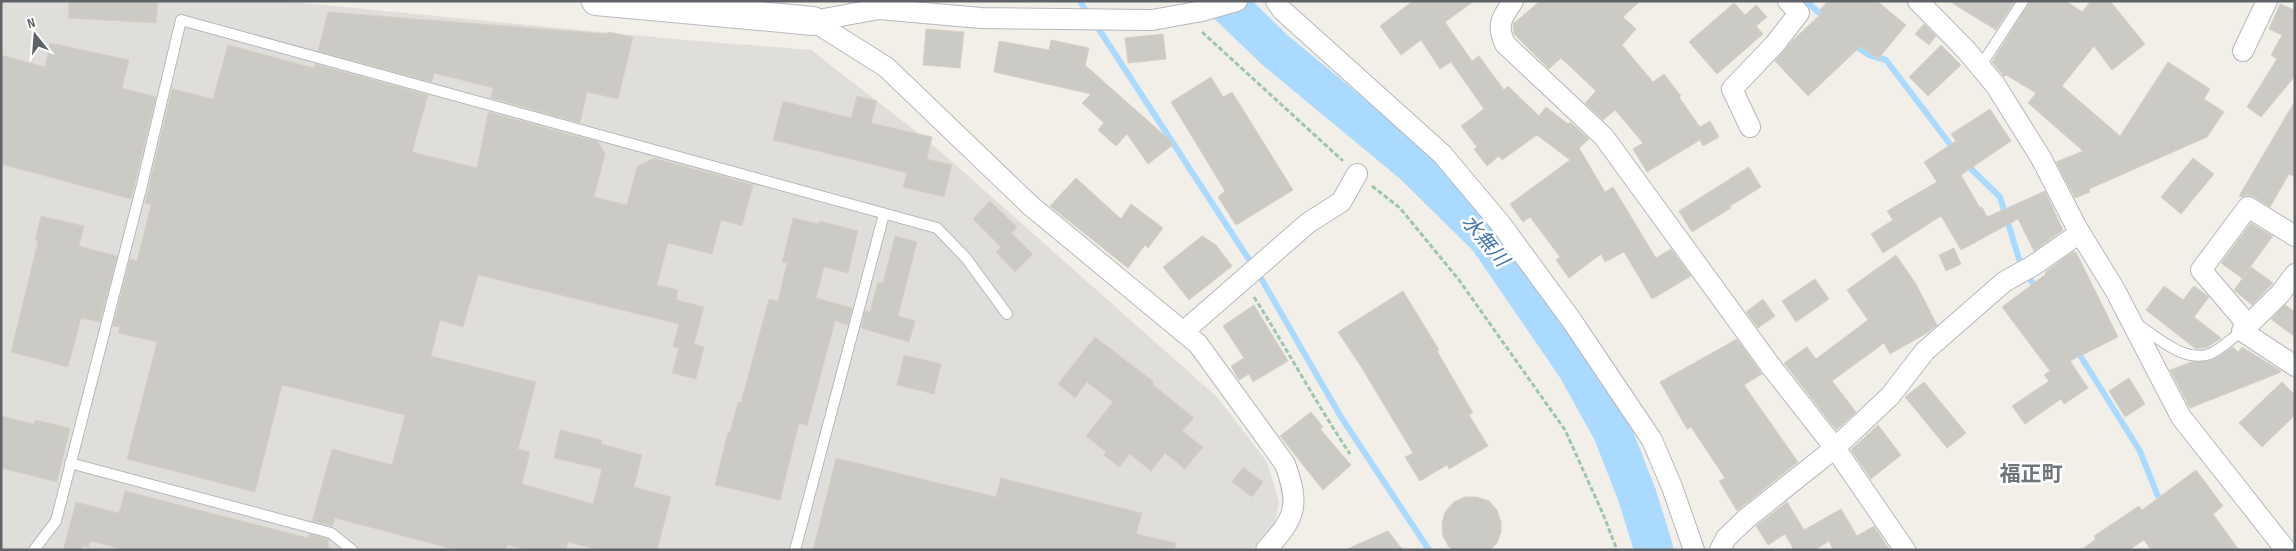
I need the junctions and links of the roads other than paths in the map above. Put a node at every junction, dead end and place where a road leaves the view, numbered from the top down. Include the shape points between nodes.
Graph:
1 (596, 1) edge
2 (1237, 1) edge
3 (1276, 1) edge
4 (1513, 1) edge
5 (1788, 1) edge
6 (1918, 1) edge
7 (2023, 1) edge
8 (2266, 1) edge
9 (813, 21) junction
10 (2243, 51) dead end
11 (1980, 67) junction
12 (1750, 127) dead end
13 (1357, 174) road end
14 (884, 214) junction
15 (2080, 233) junction
16 (2295, 236) edge
17 (2295, 274) edge
18 (1006, 314) dead end
19 (2129, 319) junction
20 (2245, 328) junction
21 (1183, 332) junction
22 (2295, 366) edge
23 (1835, 448) junction
24 (70, 463) junction
25 (34, 550) edge
26 (352, 550) edge
27 (795, 550) edge
28 (1266, 550) edge
29 (1694, 550) edge
30 (1720, 550) edge
31 (1905, 550) edge
32 (2286, 550) edge

1 - 9 street
2 - 9 street via 1152,20 981,18 879,10
3 - 29 street via 1442,154 1500,223 1572,321 1652,440
4 - 23 street via 1499,31 1505,44 1604,137 1773,369
5 - 12 street via 1799,12 1775,44 1732,89
6 - 11 street
7 - 11 lane
8 - 10 street
9 - 21 street via 886,67 1031,206
11 - 15 street via 1996,86 2041,158
13 - 21 street via 1341,202 1308,223
14 - 18 lane via 937,228 966,258
14 - 24 lane via 181,20
14 - 27 lane
15 - 19 street
15 - 23 street via 2004,282 1925,351 1890,396
16 - 20 street via 2248,207 2202,270
17 - 20 street via 2280,294
19 - 20 lane via 2185,355 2211,354
19 - 32 street via 2181,417
20 - 22 street
21 - 28 street via 1198,344 1285,464 1295,497 1294,506 1290,520
23 - 30 street via 1747,518 1726,538
23 - 31 street
24 - 25 lane via 56,521
24 - 26 lane via 330,533

